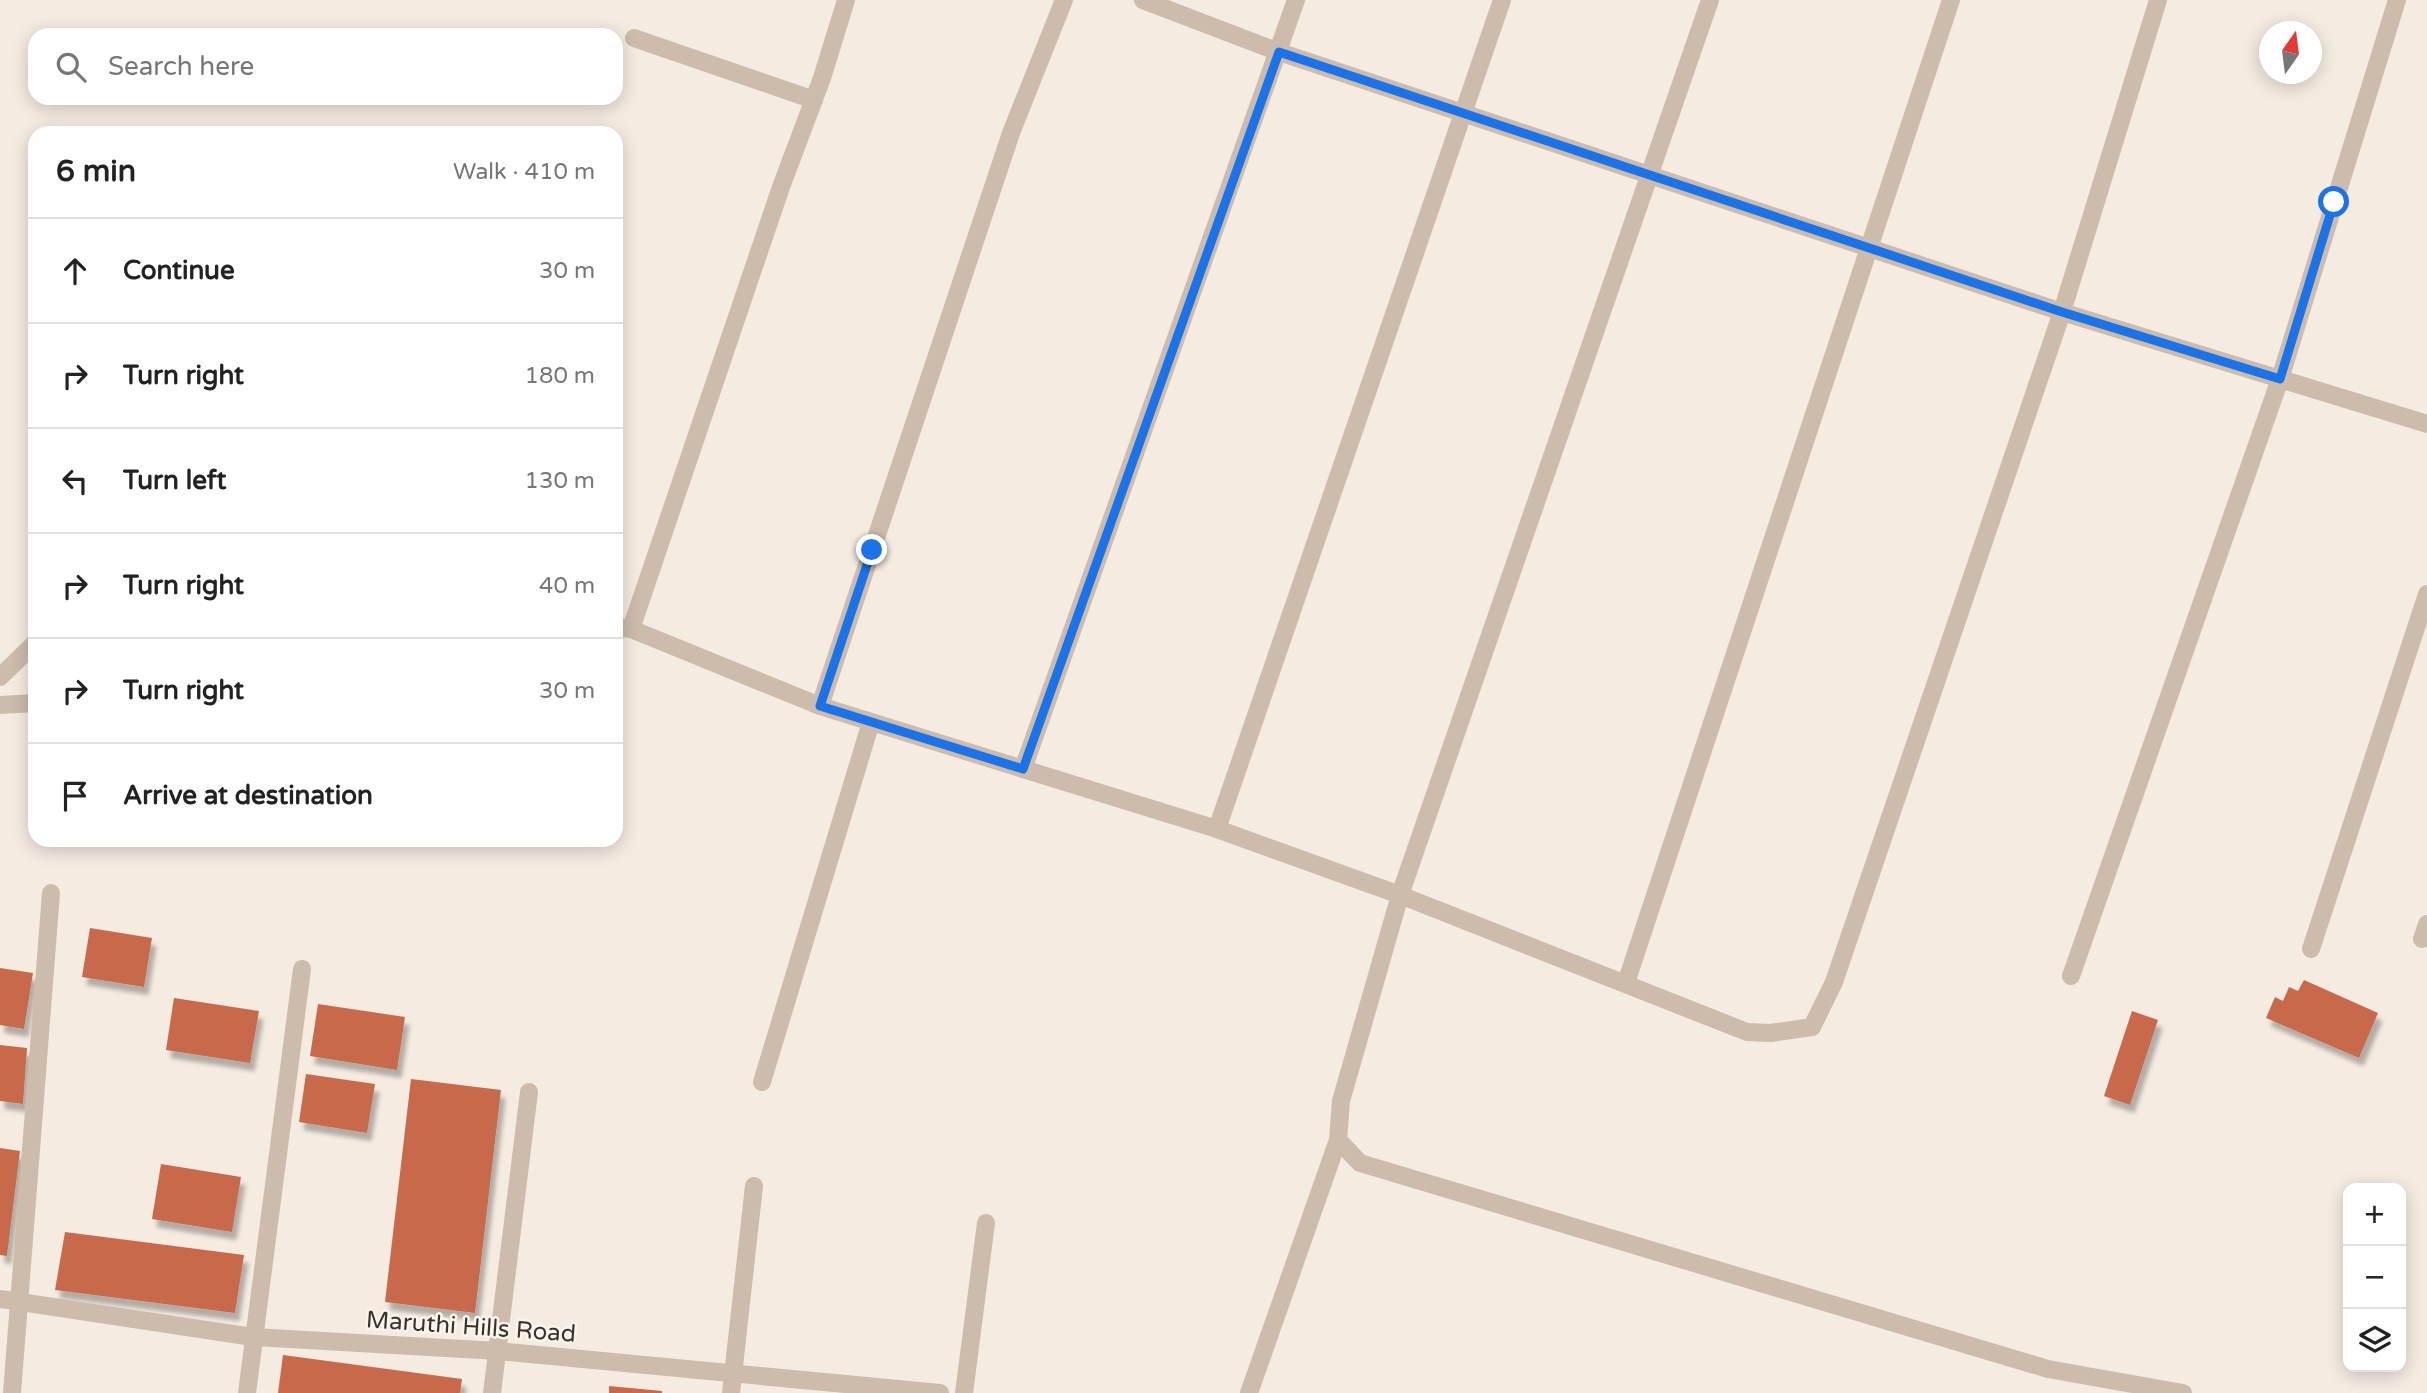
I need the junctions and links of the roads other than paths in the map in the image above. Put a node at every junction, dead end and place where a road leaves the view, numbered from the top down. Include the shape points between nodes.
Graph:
1 (846, 0) edge
2 (1065, 0) edge
3 (1143, 0) edge
4 (1296, 0) edge
5 (1502, 0) edge
6 (1710, 0) edge
7 (1951, 0) edge
8 (2158, 0) edge
9 (2397, 0) edge
10 (634, 38) dead end
11 (1279, 52) junction
12 (814, 100) junction
13 (1464, 114) junction
14 (1649, 175) junction
15 (1870, 249) junction
16 (2062, 312) junction
17 (2280, 379) junction
18 (2427, 424) edge
19 (2427, 594) edge
20 (624, 628) edge
21 (28, 650) edge
22 (0, 677) edge
23 (28, 703) edge
24 (0, 705) edge
25 (820, 706) junction
26 (871, 722) junction
27 (1023, 769) junction
28 (1217, 829) junction
29 (51, 893) dead end
30 (1400, 895) junction
31 (2311, 949) dead end
32 (302, 970) dead end
33 (2071, 976) dead end
34 (1626, 983) junction
35 (762, 1082) dead end
36 (529, 1092) dead end
37 (1338, 1140) junction
38 (754, 1186) dead end
39 (986, 1223) dead end
40 (9, 1300) edge
41 (253, 1336) junction
42 (498, 1351) junction
43 (734, 1375) junction
44 (12, 1393) edge
45 (247, 1393) edge
46 (492, 1393) edge
47 (731, 1393) edge
48 (940, 1393) edge
49 (964, 1393) edge
50 (1250, 1393) edge
51 (2183, 1393) edge

1 - 12 street
2 - 25 street via 1011,133
3 - 11 street
4 - 11 street
5 - 13 street
6 - 14 street
7 - 15 street
8 - 16 street
9 - 17 street
10 - 12 street
11 - 13 street
11 - 27 street
12 - 20 street
13 - 14 street
13 - 28 street
14 - 15 street
14 - 30 street
15 - 16 street
15 - 34 street
16 - 17 street
16 - 34 street via 1834,982 1812,1027 1771,1034 1747,1032
17 - 18 street
17 - 33 street
19 - 31 street
20 - 25 street
21 - 22 street
23 - 24 street
25 - 26 street
26 - 27 street
26 - 35 street
27 - 28 street
28 - 30 street
29 - 40 street
30 - 34 street
30 - 37 street via 1341,1101
32 - 41 street
36 - 42 street
37 - 50 street
37 - 51 street via 1360,1164 2048,1369
38 - 43 street
39 - 49 street
40 - 41 street, Maruthi Hills Road
40 - 44 street
41 - 42 street, Maruthi Hills Road
41 - 45 street
42 - 43 street, Maruthi Hills Road
42 - 46 street
43 - 47 street
43 - 48 street, Maruthi Hills Road

